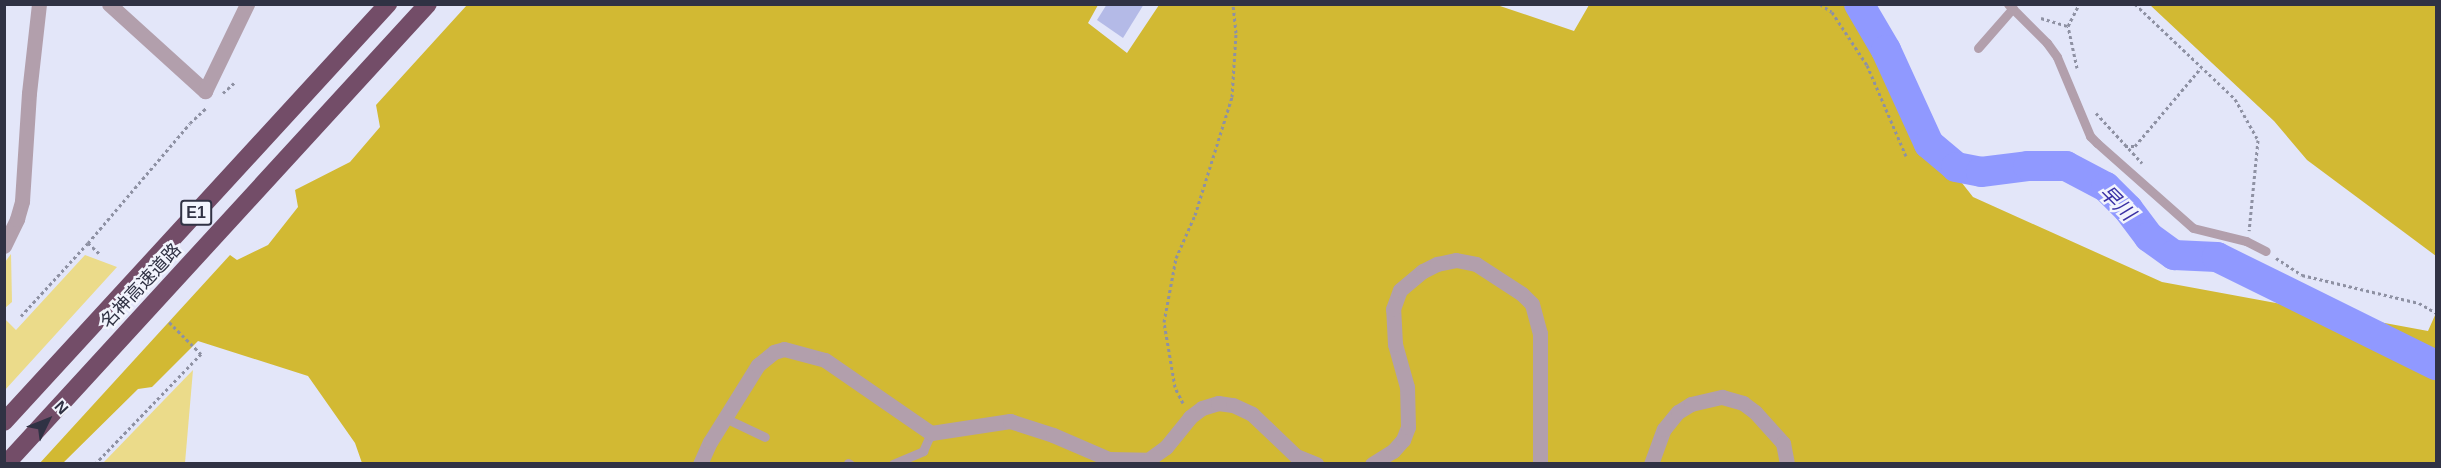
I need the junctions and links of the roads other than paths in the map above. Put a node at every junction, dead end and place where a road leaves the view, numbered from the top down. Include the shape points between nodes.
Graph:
1 (39, 4) edge
2 (109, 4) edge
3 (247, 4) edge
4 (388, 4) edge
5 (428, 4) edge
6 (2010, 6) edge
7 (1978, 48) dead end
8 (4, 246) edge
9 (2266, 251) road end
10 (725, 418) junction
11 (4, 422) edge
12 (931, 433) junction
13 (765, 437) dead end
14 (6, 464) edge
15 (700, 464) edge
16 (893, 464) edge
17 (1317, 464) edge
18 (1372, 464) edge
19 (1540, 464) edge
20 (1651, 464) edge
21 (1786, 464) edge

1 - 8 street via 28,93 22,201
2 - 3 street via 205,91
4 - 11 highway, 名神高速道路 / E1
5 - 14 highway, 名神高速道路 / E1
6 - 7 lane
6 - 9 lane via 2056,57 2090,136 2193,228 2246,241
10 - 12 street via 758,365 784,349 825,360
10 - 13 lane
10 - 15 street
12 - 16 lane via 923,451
12 - 17 street via 1010,421 1109,459 1148,460 1166,447 1190,417 1210,405 1233,405 1252,414 1296,456
18 - 19 street via 1393,451 1408,427 1407,387 1395,344 1393,309 1400,290 1423,271 1456,260 1476,264 1532,304 1540,333
20 - 21 street via 1664,429 1678,412 1691,404 1722,397 1743,403 1755,412 1783,443

